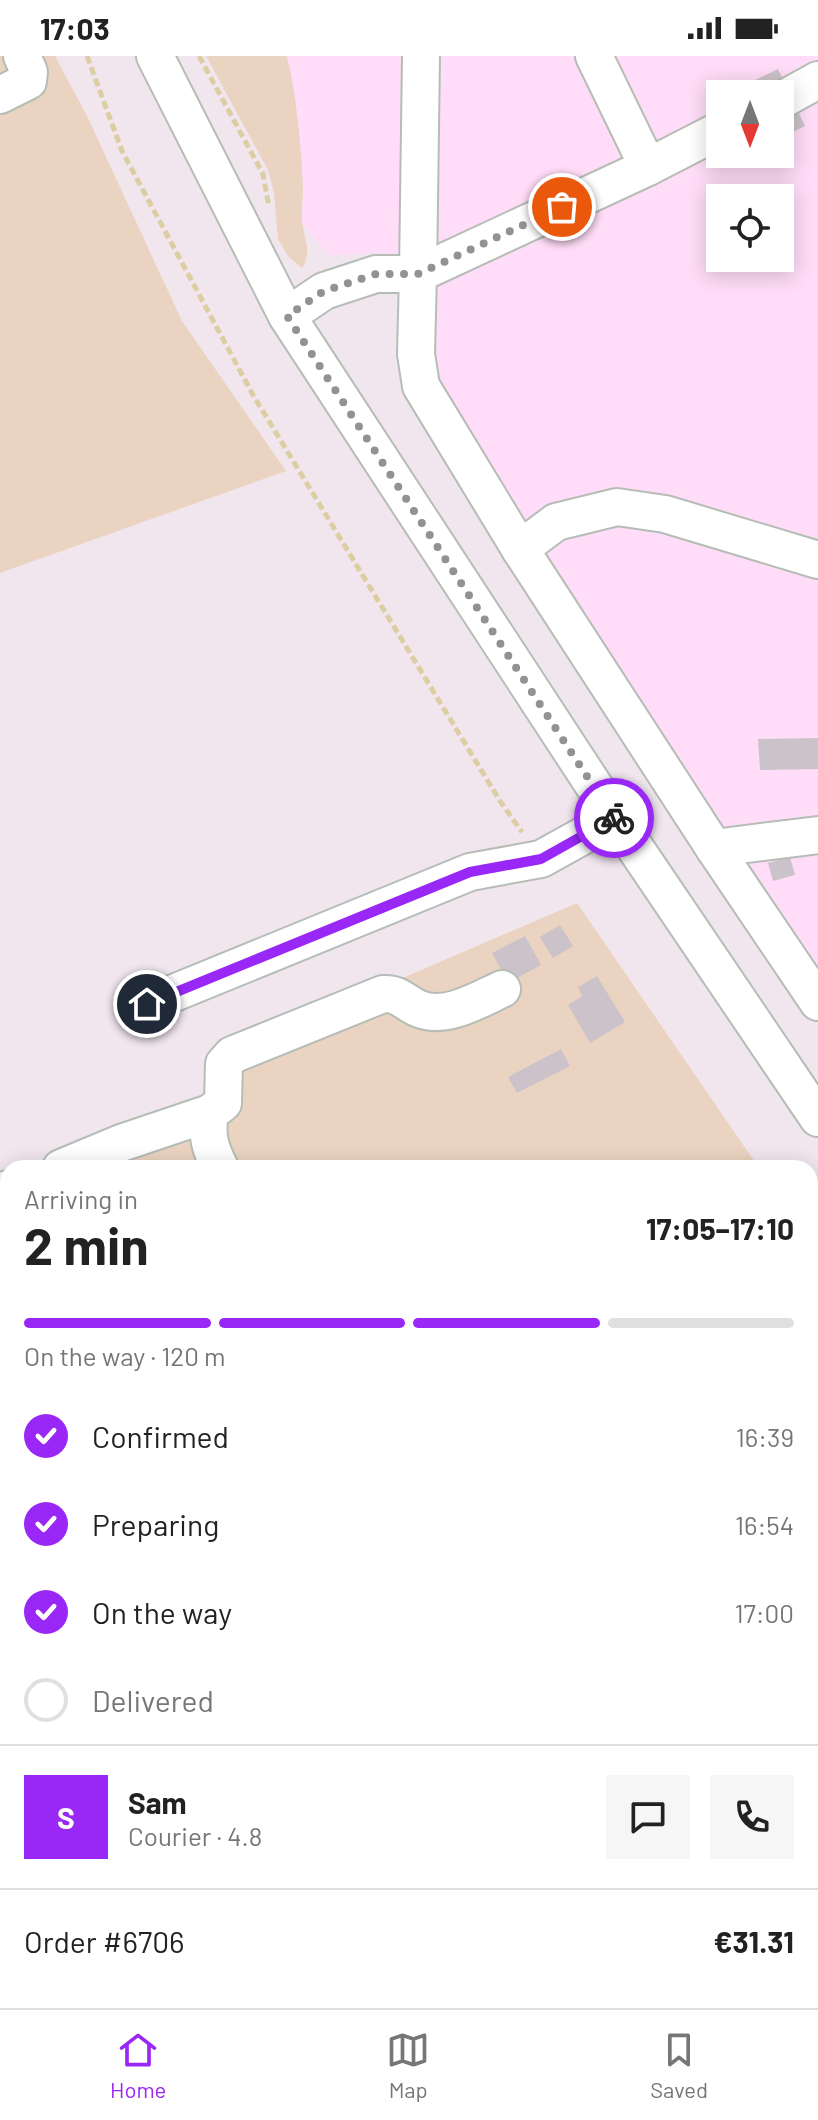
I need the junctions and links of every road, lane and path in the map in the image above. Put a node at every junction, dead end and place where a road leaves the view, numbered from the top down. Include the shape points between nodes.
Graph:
1 (22, 56) edge
2 (87, 56) edge
3 (155, 56) edge
4 (421, 56) edge
5 (594, 56) edge
6 (818, 80) edge
7 (794, 93) edge
8 (0, 95) edge
9 (706, 137) edge
10 (648, 167) junction
11 (418, 274) junction
12 (287, 316) junction
13 (520, 549) junction
14 (818, 560) edge
15 (615, 818) junction
16 (818, 835) edge
17 (714, 848) junction
18 (541, 859) junction
19 (502, 989) dead end
20 (818, 1002) edge
21 (147, 1004) dead end
22 (210, 1113) junction
23 (818, 1118) edge
24 (80, 1160) edge
25 (216, 1160) edge

1 - 8 lane via 28,81
2 - 18 path via 122,151 253,395 500,801
3 - 12 lane
4 - 11 lane
5 - 10 lane
6 - 7 lane
9 - 10 lane
10 - 11 lane
11 - 12 lane via 376,274 324,291
11 - 13 lane via 416,354 421,386
12 - 15 lane
13 - 14 lane via 556,522 617,507 665,514
13 - 17 lane
15 - 18 lane
15 - 23 lane
16 - 17 lane
17 - 20 lane
18 - 21 lane via 470,872
19 - 22 lane via 443,1012 427,1012 393,993 383,994 232,1055 224,1064 223,1103
22 - 24 lane
22 - 25 lane via 207,1133

